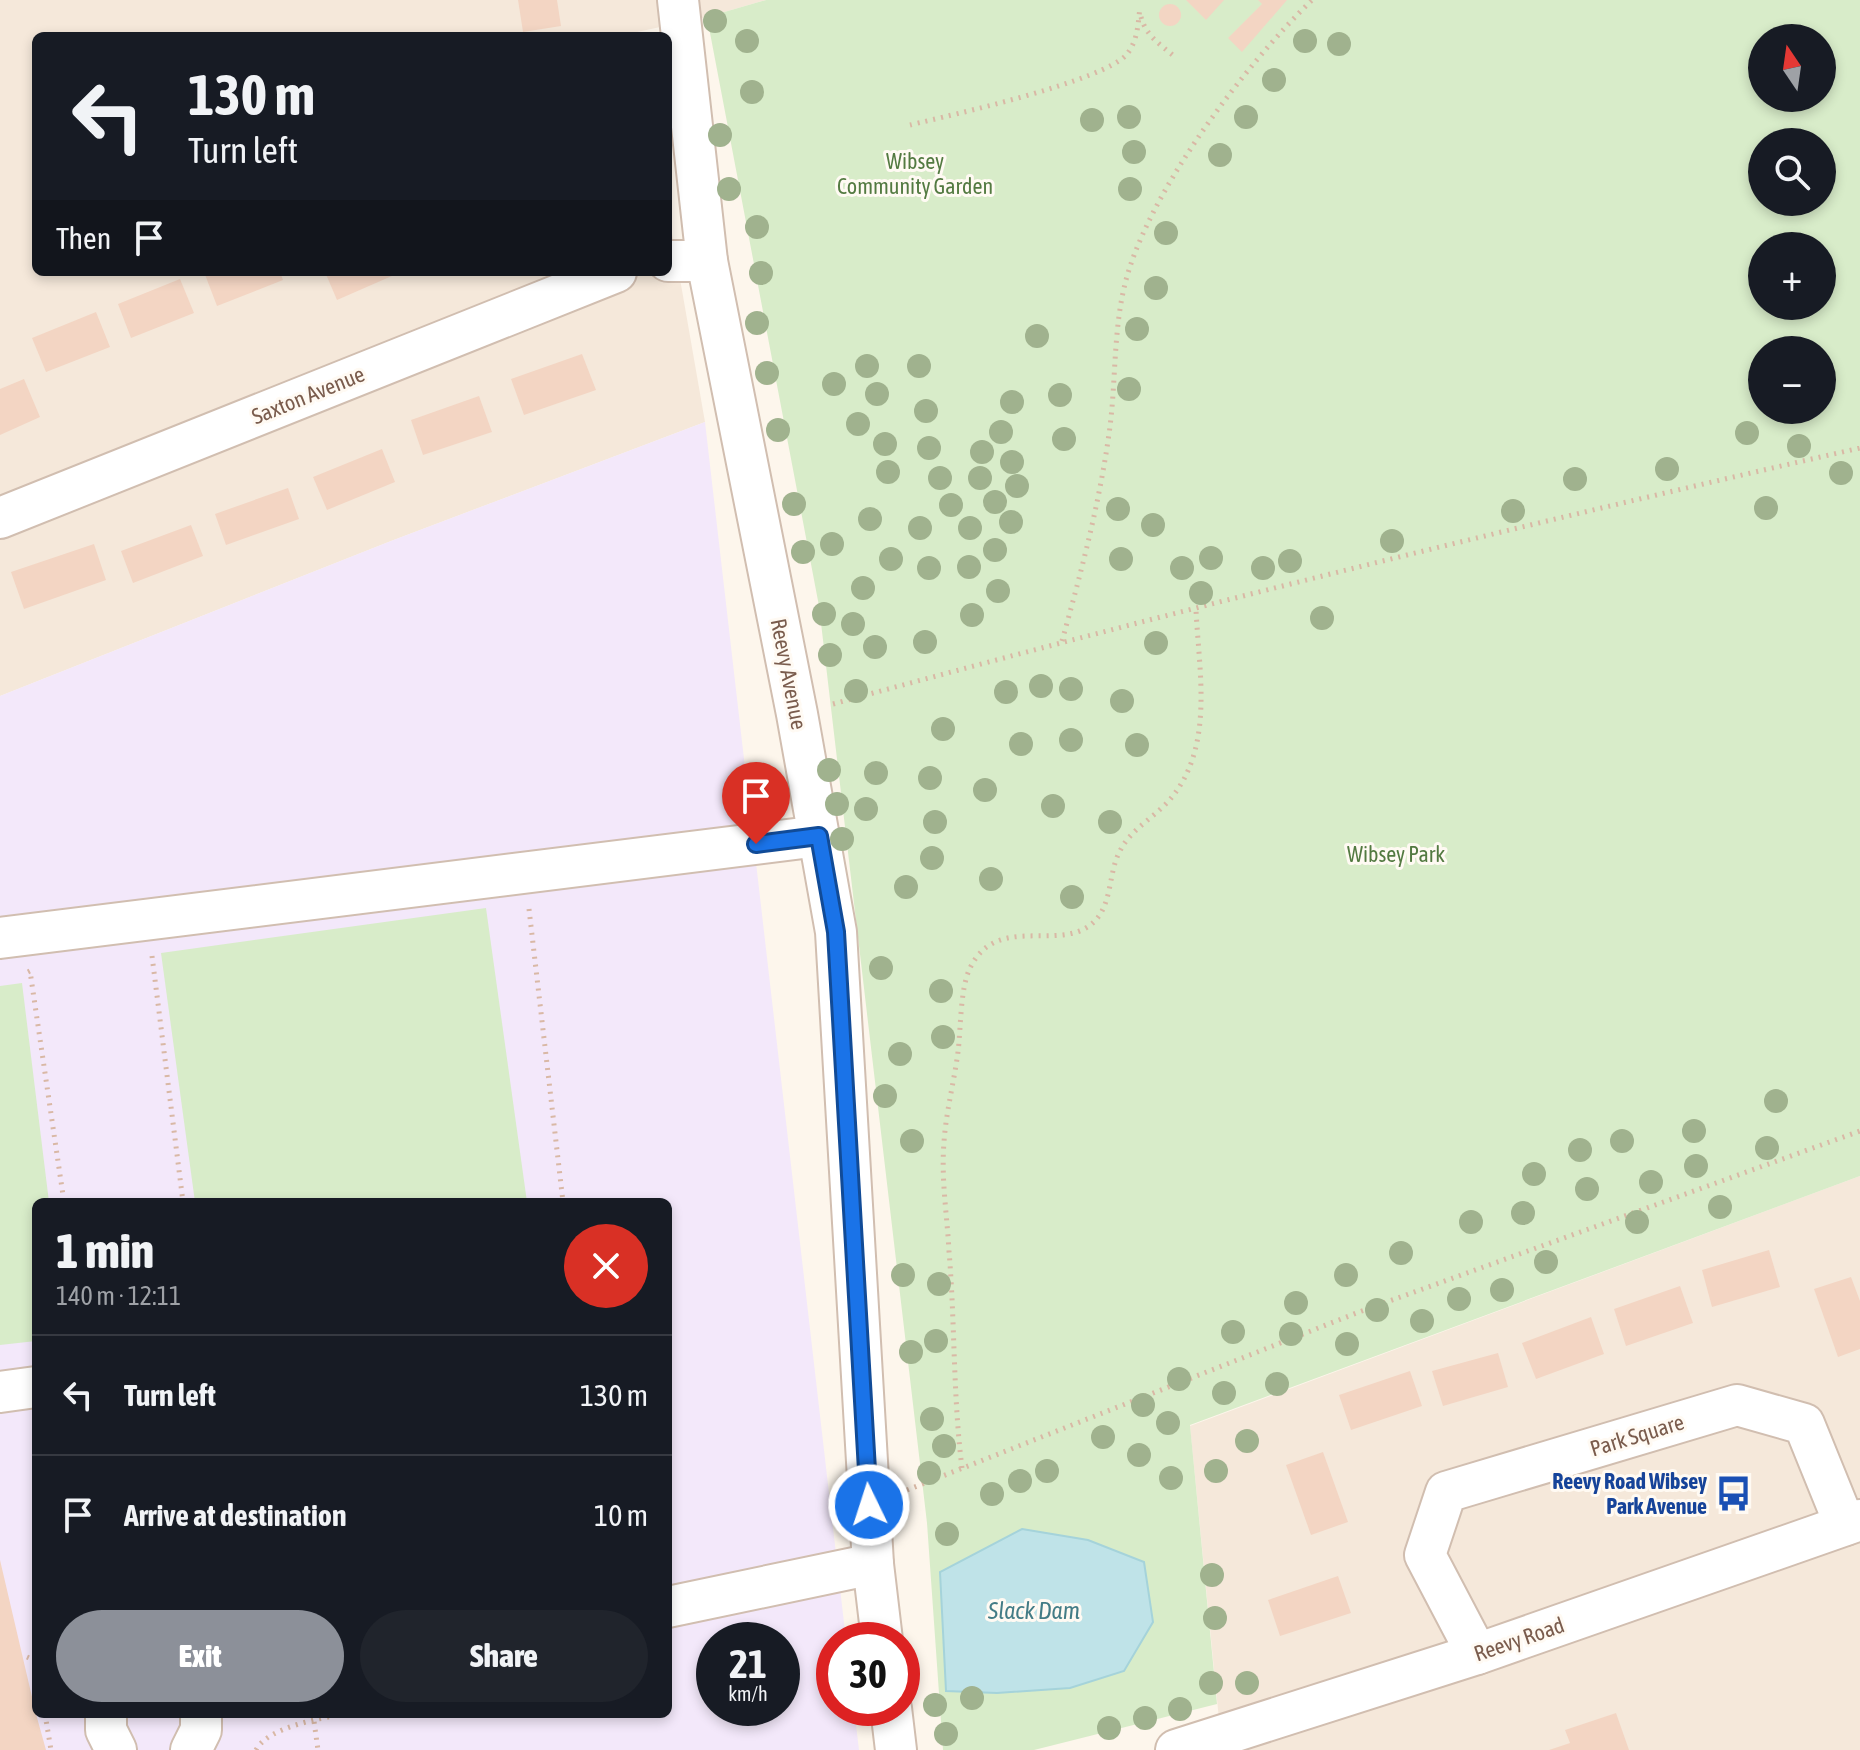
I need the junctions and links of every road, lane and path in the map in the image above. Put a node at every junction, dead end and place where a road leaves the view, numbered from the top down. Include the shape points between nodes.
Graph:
1 (678, 0) edge
2 (1312, 0) edge
3 (1140, 3) edge
4 (1175, 57) dead end
5 (910, 125) dead end
6 (672, 261) edge
7 (707, 261) junction
8 (606, 276) edge
9 (1860, 448) edge
10 (0, 518) edge
11 (1196, 610) junction
12 (1062, 642) junction
13 (797, 714) junction
14 (819, 836) junction
15 (527, 898) dead end
16 (151, 941) dead end
17 (8, 956) edge
18 (1860, 1131) edge
19 (63, 1198) edge
20 (183, 1198) edge
21 (563, 1198) edge
22 (32, 1388) edge
23 (0, 1392) edge
24 (962, 1468) junction
25 (869, 1505) junction
26 (1852, 1522) edge
27 (873, 1564) junction
28 (672, 1606) edge
29 (880, 1622) edge
30 (1477, 1654) junction
31 (27, 1657) dead end
32 (32, 1659) edge
33 (46, 1718) edge
34 (106, 1718) edge
35 (201, 1718) edge
36 (311, 1718) edge
37 (313, 1718) edge
38 (893, 1726) edge
39 (51, 1750) edge
40 (116, 1750) edge
41 (191, 1750) edge
42 (256, 1750) edge
43 (318, 1750) edge
44 (896, 1750) edge
45 (1176, 1750) edge

1 - 7 street, Reevy Avenue
2 - 12 path via 1232,92 1148,221 1124,288 1110,432 1091,537
3 - 4 path via 1144,28
3 - 5 path via 1133,46 1109,68
6 - 7 street
7 - 13 street, Reevy Avenue
8 - 10 street, Saxton Avenue
9 - 11 path via 1542,520
11 - 12 path
11 - 24 path via 1200,728 1194,758 1171,798 1122,846 1097,919 1067,934 1023,934 1002,940 975,959 969,970 944,1139 943,1190
12 - 13 path
13 - 14 street, Reevy Avenue
14 - 17 street
14 - 25 street, Reevy Avenue via 836,932
15 - 21 path
16 - 20 path
17 - 19 path via 30,971
18 - 24 path via 1359,1312
22 - 23 street
24 - 25 path
25 - 27 street, Reevy Avenue
26 - 30 street, Reevy Road
26 - 30 street, Park Square via 1804,1424 1737,1405 1446,1492 1425,1555
27 - 28 street
27 - 29 street, Reevy Avenue
30 - 45 street, Reevy Road
31 - 32 path
33 - 39 path
34 - 40 street
35 - 41 street
36 - 42 path via 260,1742
37 - 43 path
38 - 44 street

